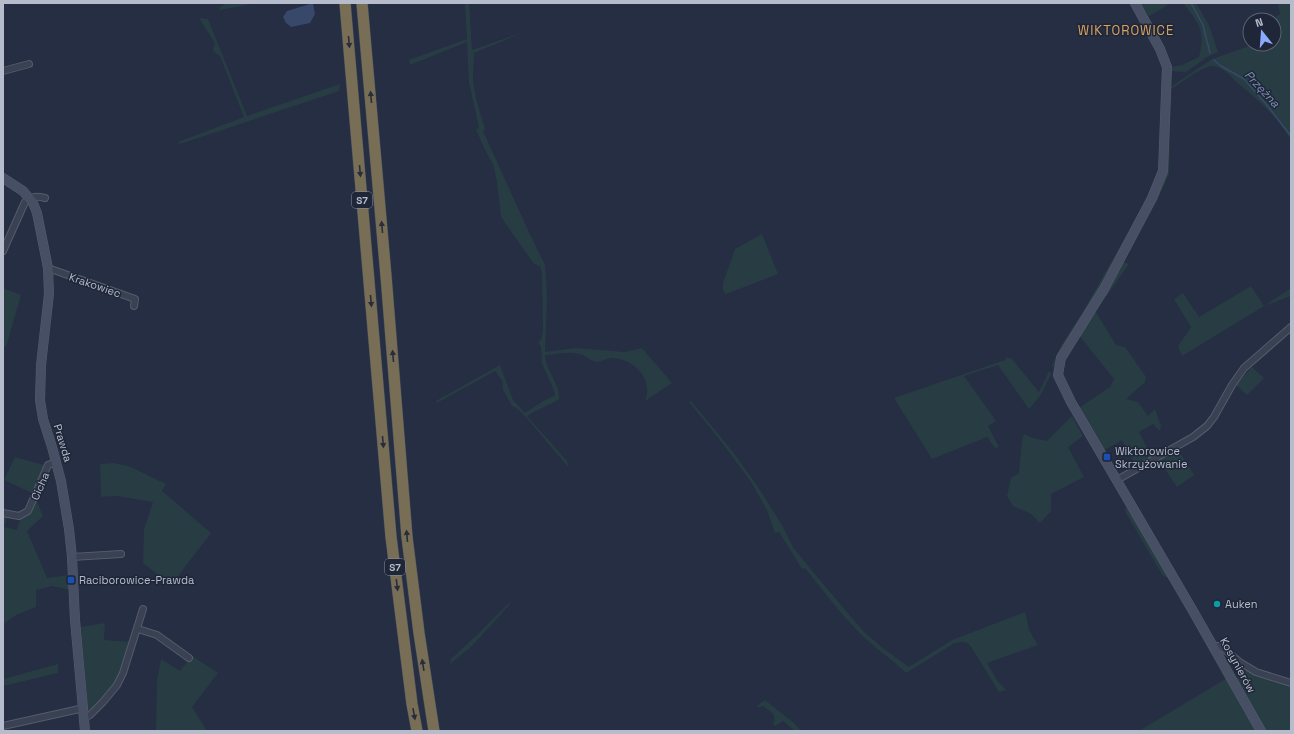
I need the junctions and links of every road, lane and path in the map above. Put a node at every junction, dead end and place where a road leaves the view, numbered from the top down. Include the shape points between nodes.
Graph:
1 (345, 3) edge
2 (362, 3) edge
3 (1136, 3) edge
4 (29, 64) dead end
5 (3, 72) edge
6 (3, 178) edge
7 (30, 198) junction
8 (45, 198) dead end
9 (3, 251) edge
10 (48, 268) junction
11 (134, 306) dead end
12 (1291, 327) edge
13 (56, 462) junction
14 (1117, 480) junction
15 (3, 513) edge
16 (121, 554) dead end
17 (72, 557) junction
18 (143, 609) dead end
19 (138, 628) junction
20 (1213, 646) junction
21 (189, 658) dead end
22 (1291, 683) edge
23 (84, 708) junction
24 (84, 718) junction
25 (3, 726) edge
26 (85, 731) edge
27 (417, 731) edge
28 (434, 731) edge
29 (1261, 731) edge

1 -> 27 highway, S7 via 391,537
28 -> 2 highway, S7 via 407,537
3 - 14 street, Kosynierów via 1167,67 1163,171 1152,198 1104,289 1061,358 1058,375
4 - 5 street
6 - 7 street, Prawda
7 - 8 street
7 - 9 street via 25,202
7 - 10 street, Prawda via 37,213
10 - 11 street, Krakowiec via 135,299
10 - 13 street, Prawda via 49,294 40,400
12 - 14 street via 1244,368 1207,426 1193,437
13 - 15 street, Cicha via 48,465 28,511 19,516
13 - 17 street, Prawda
14 - 20 street, Kosynierów
16 - 17 street
17 - 23 street, Prawda
18 - 19 street
19 - 21 street via 157,635
19 - 24 street via 117,685 90,715
20 - 22 street via 1220,646 1256,672
20 - 29 street, Kosynierów
23 - 24 street, Prawda
23 - 25 street
24 - 26 street, Prawda

